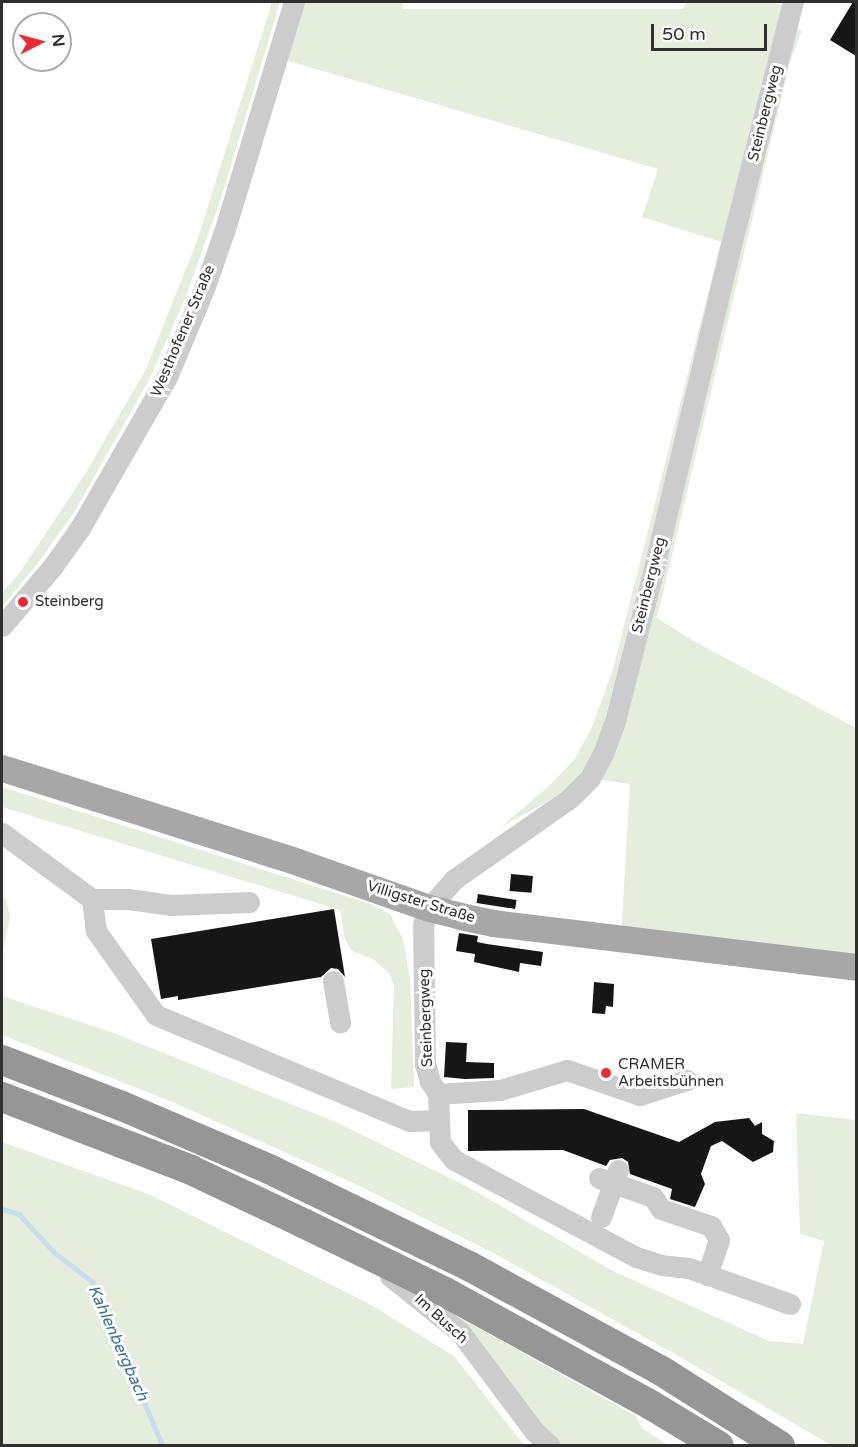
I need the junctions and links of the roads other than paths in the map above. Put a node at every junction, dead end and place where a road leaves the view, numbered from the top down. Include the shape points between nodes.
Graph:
1 (294, 2) edge
2 (793, 2) edge
3 (2, 626) edge
4 (2, 768) edge
5 (2, 833) edge
6 (92, 899) junction
7 (249, 902) dead end
8 (429, 908) junction
9 (856, 967) edge
10 (333, 981) dead end
11 (340, 1022) dead end
12 (2, 1060) edge
13 (687, 1080) dead end
14 (438, 1094) junction
15 (2, 1096) edge
16 (439, 1120) junction
17 (303, 1223) junction
18 (598, 1226) junction
19 (706, 1275) junction
20 (790, 1304) dead end
21 (550, 1446) edge
22 (719, 1446) edge
23 (780, 1446) edge

1 - 3 street, Westhofener Straße via 224,232 167,377 80,528
2 - 8 street, Steinbergweg via 653,572 603,754 590,778 570,798 453,880
4 - 8 main road, Villigster Straße
5 - 6 street
6 - 7 street via 171,905
6 - 16 street via 96,932 156,1015 410,1121
8 - 9 main road, Villigster Straße via 493,923
8 - 14 street, Steinbergweg via 423,925 425,1064
10 - 11 street
12 - 23 highway via 271,1170 469,1266 660,1370
13 - 14 street via 640,1095 567,1070 500,1090
14 - 16 street
15 - 17 highway via 191,1170
16 - 18 street via 440,1142 454,1160
17 - 21 street, Im Busch via 333,1248 396,1280 460,1332 534,1431
17 - 22 highway via 443,1291
18 - 19 street via 636,1257
18 - 19 street, bridge via 608,1174 652,1197 661,1209 711,1226 719,1240
19 - 20 street

